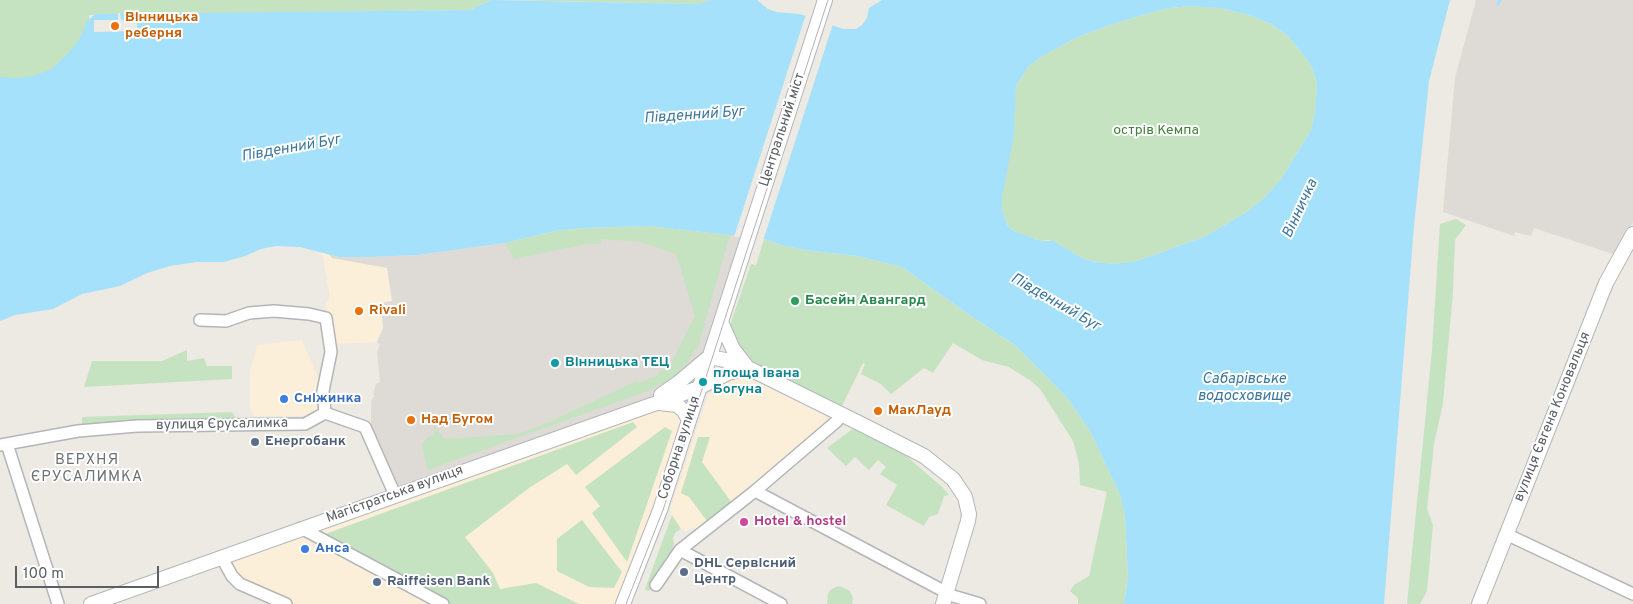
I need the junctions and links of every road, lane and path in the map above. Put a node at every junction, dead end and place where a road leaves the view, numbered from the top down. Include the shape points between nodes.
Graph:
1 (825, 0) edge
2 (1633, 234) edge
3 (741, 261) joint
4 (200, 320) dead end
5 (721, 322) junction
6 (709, 357) junction
7 (748, 368) junction
8 (700, 387) junction
9 (652, 404) junction
10 (325, 413) junction
11 (841, 414) junction
12 (689, 420) junction
13 (4, 445) edge
14 (755, 491) junction
15 (395, 495) junction
16 (301, 528) junction
17 (1506, 534) junction
18 (680, 550) junction
19 (222, 558) junction
20 (656, 586) dead end
21 (1633, 594) edge
22 (944, 598) edge
23 (58, 604) edge
24 (91, 604) edge
25 (286, 604) edge
26 (443, 604) edge
27 (623, 604) edge
28 (781, 604) edge
29 (980, 604) edge
30 (1478, 604) edge

1 - 3 street, Центральний міст
2 - 17 street, вулиця Євгена Коновальця via 1606,283
3 - 5 street, Соборна вулиця
4 - 10 street via 226,321 249,313 274,311 326,318 331,352 323,391
5 - 6 street, Соборна вулиця
5 - 7 street via 733,349
6 - 7 street via 731,360
6 - 8 street, Соборна вулиця
6 - 9 street
7 - 8 street, Магістратська вулиця via 728,372
7 - 11 street
8 - 9 street, Магістратська вулиця
8 - 12 street, Соборна вулиця
9 - 12 street via 677,404
9 - 15 street, Магістратська вулиця
10 - 13 street, вулиця Єрусалимка via 305,424 138,426 78,431
10 - 15 street via 365,427
11 - 14 street via 838,421
11 - 22 street via 929,459 962,491 968,508 968,521
12 - 27 street, Соборна вулиця via 660,510
13 - 23 street
14 - 18 street
14 - 22 street
15 - 16 street, Магістратська вулиця
16 - 19 street, Магістратська вулиця
16 - 26 street
17 - 21 street
17 - 30 street, вулиця Євгена Коновальця
18 - 20 street
18 - 28 street
19 - 24 street, Магістратська вулиця
19 - 25 street via 240,584
22 - 29 street

